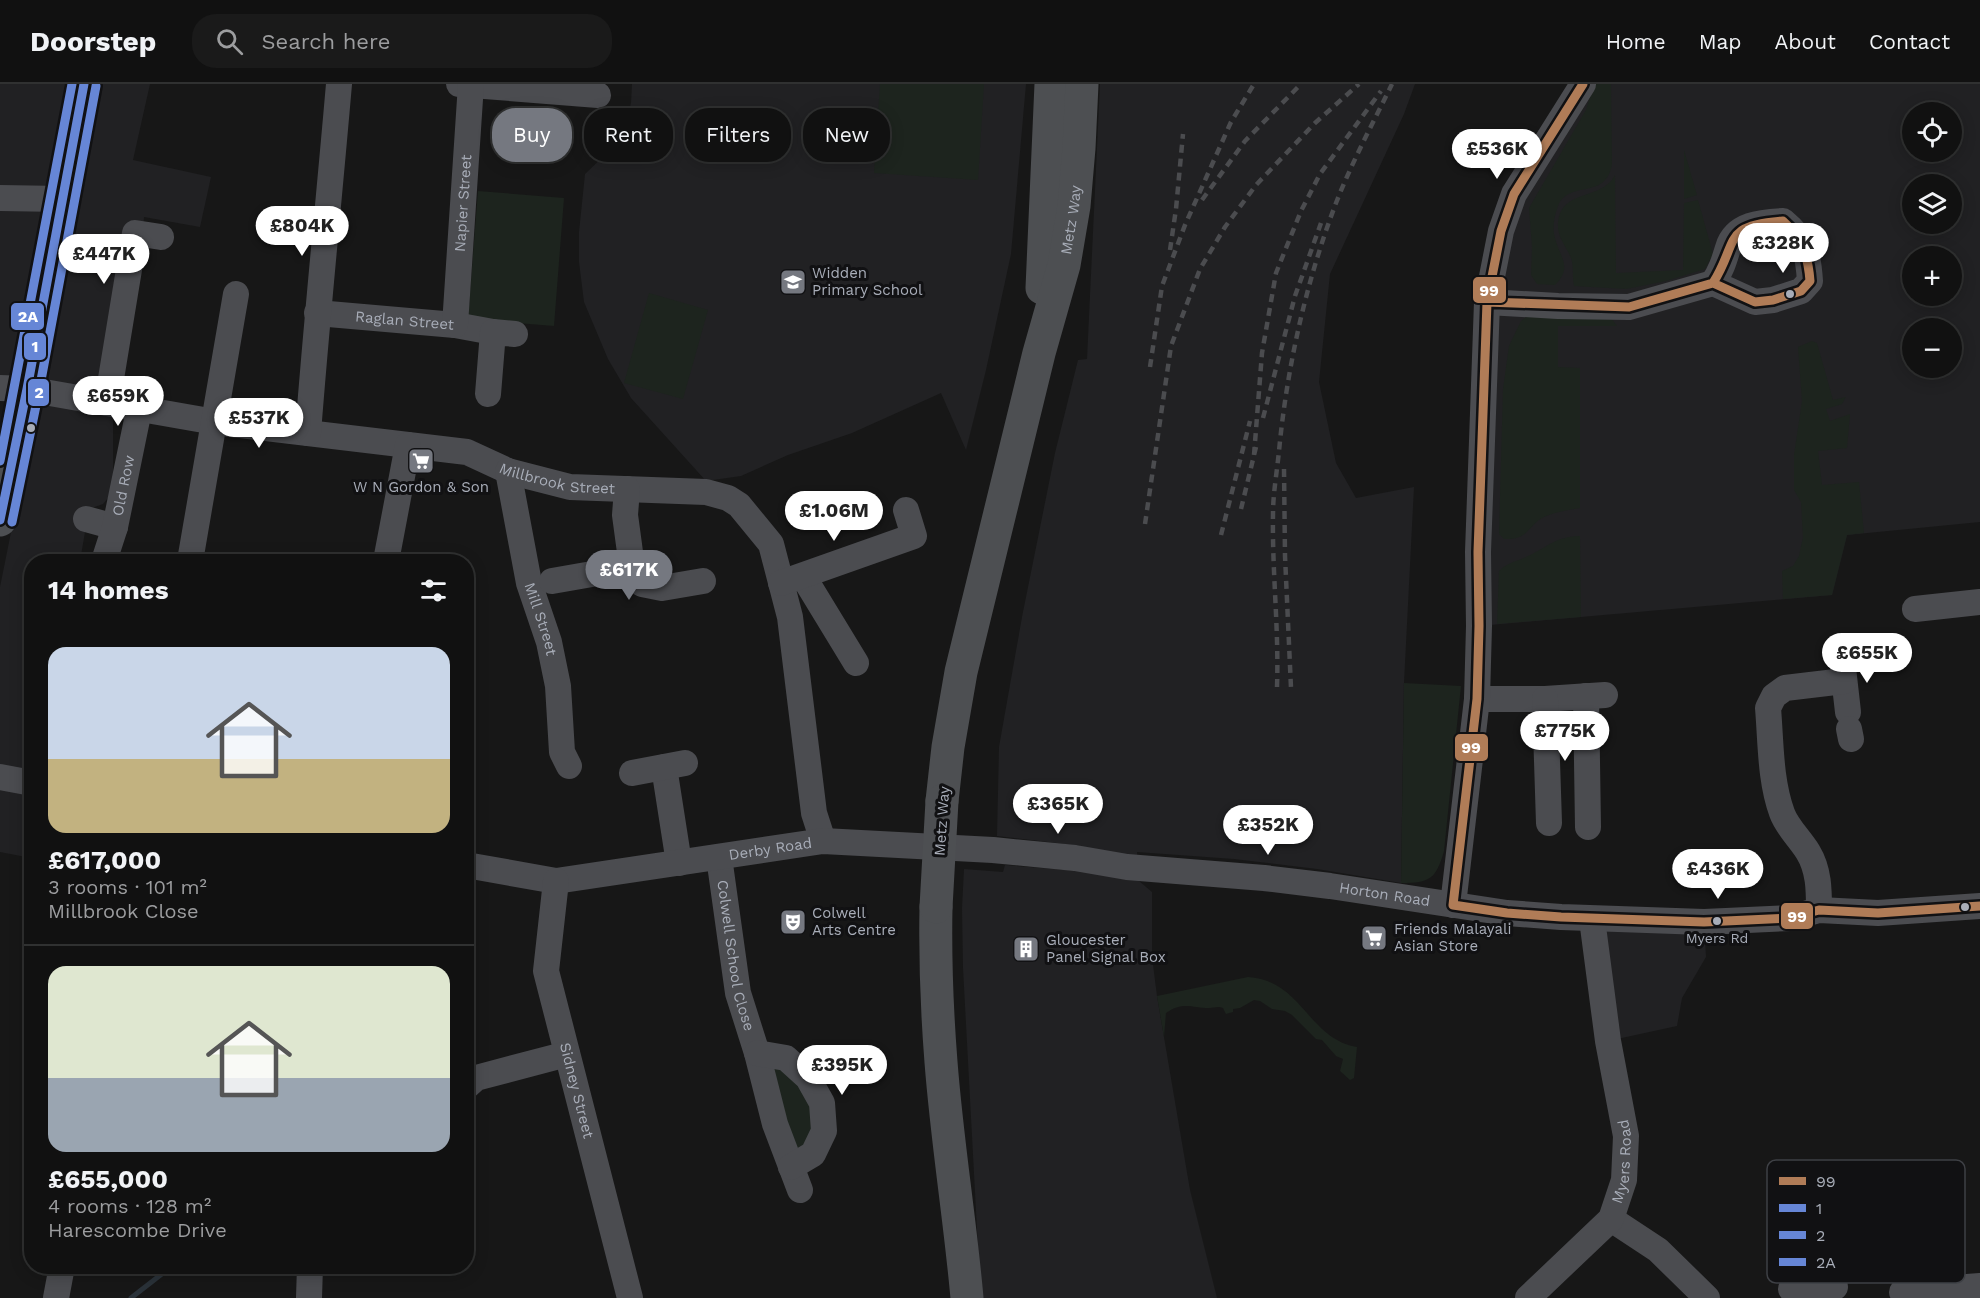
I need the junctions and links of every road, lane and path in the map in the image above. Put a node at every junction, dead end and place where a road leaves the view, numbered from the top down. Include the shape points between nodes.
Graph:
1 (84, 84) edge
2 (339, 84) edge
3 (467, 84) edge
4 (1051, 84) edge
5 (1082, 84) edge
6 (1583, 84) edge
7 (598, 95) dead end
8 (0, 198) edge
9 (62, 199) junction
10 (161, 237) dead end
11 (1713, 283) dead end
12 (236, 294) dead end
13 (1487, 302) junction
14 (317, 313) junction
15 (455, 325) junction
16 (1039, 352) junction
17 (13, 389) edge
18 (488, 393) dead end
19 (107, 402) junction
20 (139, 410) junction
21 (215, 422) junction
22 (308, 433) junction
23 (408, 445) junction
24 (508, 471) junction
25 (627, 489) junction
26 (906, 510) dead end
27 (86, 519) dead end
28 (0, 520) edge
29 (115, 527) junction
30 (106, 554) edge
31 (191, 554) edge
32 (387, 554) edge
33 (632, 567) junction
34 (792, 579) junction
35 (552, 581) dead end
36 (703, 581) dead end
37 (1980, 602) edge
38 (1915, 609) dead end
39 (856, 663) dead end
40 (1477, 699) junction
41 (1545, 699) junction
42 (1849, 727) dead end
43 (569, 766) dead end
44 (632, 772) dead end
45 (0, 777) edge
46 (24, 782) edge
47 (1549, 823) dead end
48 (1588, 827) dead end
49 (823, 842) junction
50 (719, 857) junction
51 (1076, 858) joint
52 (679, 863) junction
53 (474, 866) edge
54 (556, 881) junction
55 (1453, 906) junction
56 (1980, 906) edge
57 (1819, 910) junction
58 (1592, 919) junction
59 (758, 1053) junction
60 (567, 1054) junction
61 (474, 1080) edge
62 (1611, 1220) junction
63 (60, 1274) edge
64 (310, 1274) edge
65 (1980, 1286) edge
66 (1902, 1292) dead end
67 (1949, 1293) edge
68 (56, 1298) edge
69 (309, 1298) edge
70 (630, 1298) edge
71 (967, 1298) edge
72 (1528, 1298) edge
73 (1707, 1298) edge

1 - 9 main road
2 - 14 street
3 - 7 street
3 - 15 street, Napier Street
4 - 16 main road, Metz Way
5 - 16 main road, Metz Way via 1074,206 1064,265
6 - 13 street via 1514,194 1501,231
8 - 9 street
9 - 17 main road
10 - 19 street via 135,233
11 - 13 street via 1629,307
12 - 21 street
13 - 40 street
14 - 15 street, Raglan Street
14 - 22 street
15 - 18 street, Raglan Street via 504,333
16 - 71 main road, Metz Way, bridge via 961,672 942,801 935,947 941,1064
17 - 19 street, Millbrook Street
17 - 28 main road
19 - 20 street, Millbrook Street
20 - 21 street, Millbrook Street
20 - 29 street, Old Row
21 - 22 street, Millbrook Street
21 - 31 street
22 - 23 street, Millbrook Street
23 - 24 street, Millbrook Street via 467,452
23 - 32 street
24 - 25 street, Millbrook Street via 570,487
24 - 43 street, Mill Street via 529,583 549,642 558,686 562,752
25 - 33 street via 625,515
25 - 34 street, Millbrook Street via 706,492 728,498 739,505 771,544
26 - 34 street via 914,536
27 - 29 street, Old Row
29 - 30 street, Old Row
33 - 35 street
33 - 36 street via 642,584 662,588
34 - 39 street, Millbrook Street
34 - 49 street, Millbrook Street via 790,617 814,813
37 - 38 street
40 - 41 street
40 - 55 street
41 - 47 street
41 - 48 street via 1595,695
42 - 57 street via 1843,670 1785,688 1774,696 1768,708 1776,794 1783,817 1814,864
44 - 52 street via 674,765
45 - 46 street
49 - 50 street, Derby Road
49 - 51 street, Derby Road
50 - 52 street, Derby Road
50 - 59 street, Colwell School Close via 738,993
51 - 55 street, Horton Road via 1127,867 1330,886
52 - 54 street, Derby Road
53 - 54 street, Derby Road
54 - 60 street, Sidney Street via 546,971
55 - 58 street, Horton Road
56 - 57 street, Horton Road via 1878,913
57 - 58 street, Horton Road via 1790,918 1704,922
58 - 62 street, Myers Road via 1608,1041 1626,1136 1624,1180
59 - 59 street, Colwell School Close via 786,1059 808,1078 822,1103 824,1131 796,1178 775,1124
60 - 61 street
60 - 70 street, Sidney Street
62 - 72 street, Myers Road
62 - 73 street via 1658,1250
63 - 68 street
64 - 69 street
65 - 67 street
66 - 67 street

